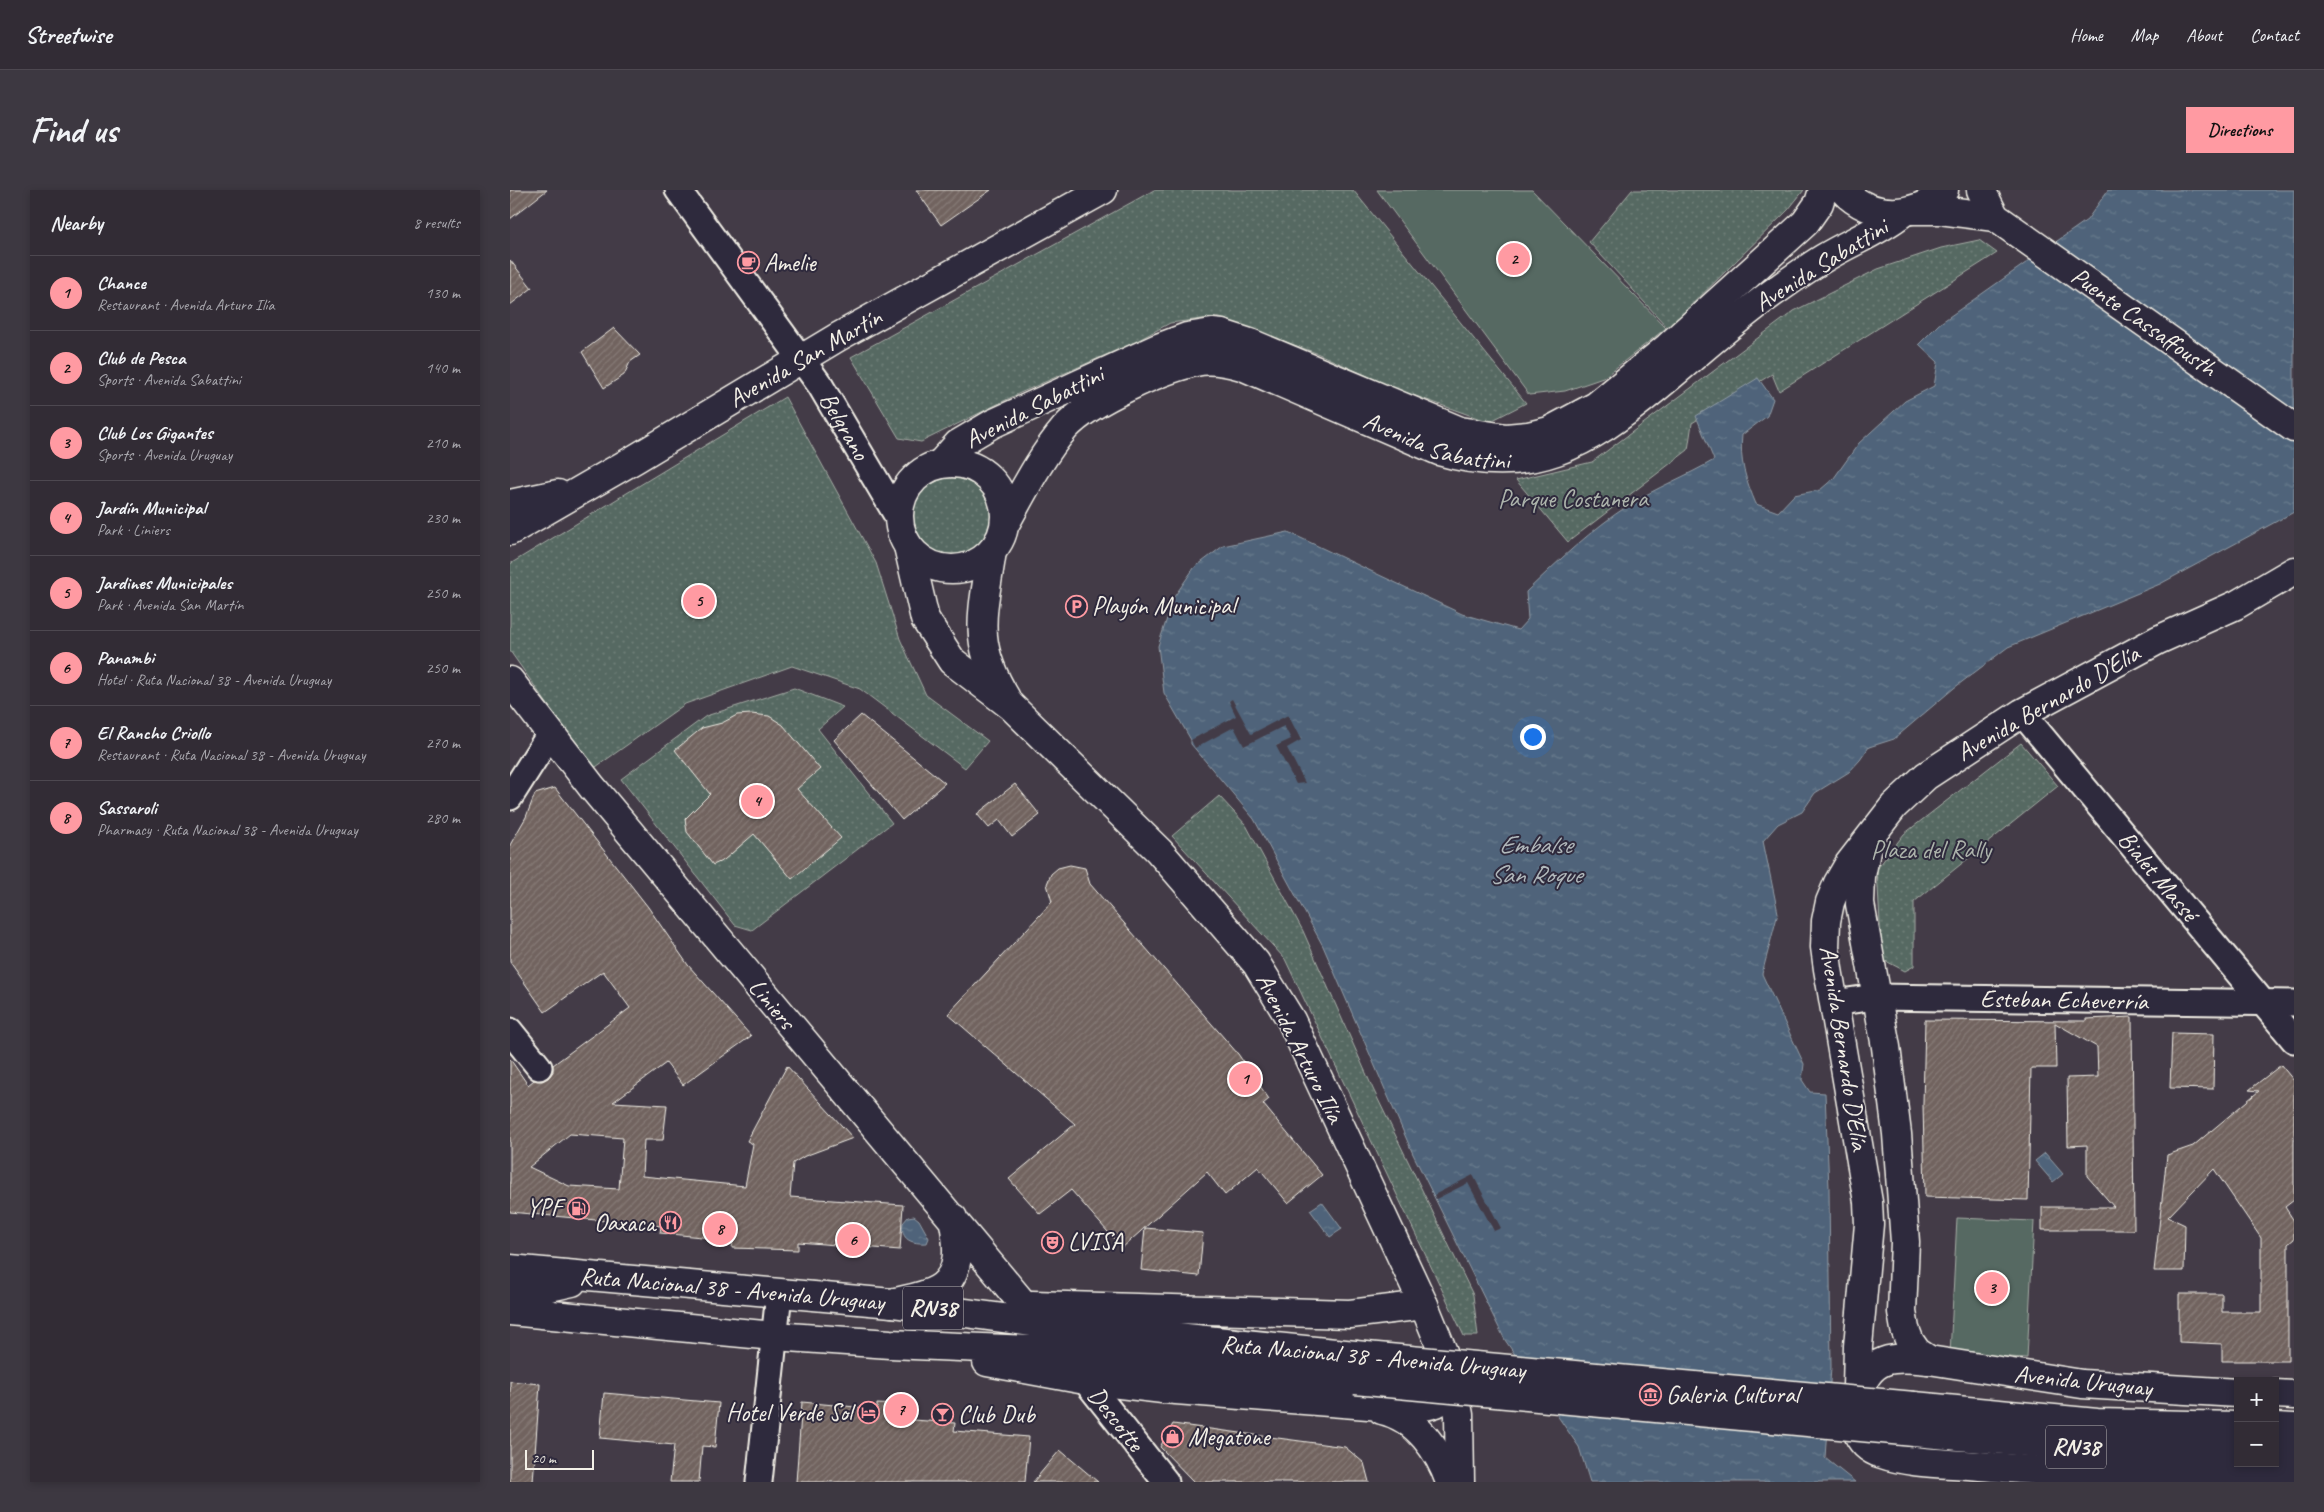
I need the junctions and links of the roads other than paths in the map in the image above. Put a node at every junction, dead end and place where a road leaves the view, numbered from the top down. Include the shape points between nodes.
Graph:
1 (678, 190) edge
2 (1103, 190) edge
3 (1823, 190) edge
4 (1843, 190) edge
5 (1944, 190) edge
6 (1981, 190) edge
7 (1908, 211) junction
8 (1995, 217) junction
9 (801, 359) junction
10 (2294, 428) edge
11 (941, 463) junction
12 (586, 487) junction
13 (510, 504) edge
14 (899, 519) junction
15 (1005, 524) junction
16 (510, 531) edge
17 (908, 546) junction
18 (992, 551) junction
19 (2294, 571) edge
20 (2294, 589) edge
21 (2236, 605) junction
22 (510, 681) edge
23 (1018, 712) junction
24 (2022, 713) junction
25 (550, 734) junction
26 (510, 797) edge
27 (1868, 842) junction
28 (1875, 997) junction
29 (1834, 1003) junction
30 (2264, 1003) junction
31 (2294, 1004) edge
32 (510, 1031) edge
33 (2294, 1040) edge
34 (539, 1067) dead end
35 (953, 1218) junction
36 (510, 1269) edge
37 (595, 1277) junction
38 (510, 1289) edge
39 (779, 1293) junction
40 (892, 1302) junction
41 (1424, 1305) junction
42 (510, 1311) edge
43 (1032, 1314) junction
44 (774, 1336) junction
45 (890, 1344) junction
46 (1928, 1360) junction
47 (1085, 1380) junction
48 (1353, 1380) junction
49 (1454, 1384) junction
50 (2234, 1393) edge
51 (2279, 1394) edge
52 (2294, 1395) edge
53 (1857, 1396) junction
54 (1914, 1419) junction
55 (2234, 1426) edge
56 (2279, 1427) edge
57 (2294, 1428) edge
58 (2234, 1451) edge
59 (2279, 1452) edge
60 (2294, 1452) edge
61 (2294, 1479) edge
62 (759, 1482) edge
63 (1166, 1482) edge
64 (1450, 1482) edge
65 (1460, 1482) edge

1 - 9 street, Belgrano
2 - 9 main road, Avenida San Martín
3 - 11 main road, Avenida Sabattini via 1819,203 1805,223 1668,347 1596,406 1549,431 1506,438 1460,431 1250,343 1212,333 1188,337 1158,348 992,424 958,444
4 - 7 main road, Puente Cassaffousth via 1871,209 1886,213
5 - 7 main road, Avenida Sabattini via 1926,204
6 - 8 main road, Puente Cassaffousth
7 - 8 main road, Puente Cassaffousth via 1940,210
7 - 15 main road, Avenida Sabattini via 1824,258 1771,294 1617,420 1595,434 1546,455 1488,460 1460,457 1242,366 1225,361 1200,361 1115,393 1080,414 1057,439
8 - 10 main road, Puente Cassaffousth
9 - 12 main road, Avenida San Martín
9 - 14 street, Belgrano via 820,385
11 - 14 main road via 926,468 914,478 905,490
11 - 15 main road via 958,462 975,467 989,477 1000,491 1005,507
12 - 13 main road
12 - 16 main road, Avenida San Martín
14 - 17 main road
15 - 18 main road
17 - 18 main road via 920,558 949,569 980,561
17 - 23 main road via 925,620 937,640 952,661
18 - 23 main road via 981,631 984,653 994,678
19 - 21 main road, Avenida Bernardo D'Elía
20 - 21 main road, Avenida Bernardo D'Elía
21 - 24 main road, Avenida Bernardo D'Elía via 2158,640
22 - 25 main road, Liniers
23 - 41 main road, Avenida Arturo Ilía via 1158,851 1256,963 1291,1020
24 - 27 main road, Avenida Bernardo D'Elía via 1926,776 1894,806
24 - 30 street, Bialet Massé
25 - 26 street
25 - 35 main road, Liniers
27 - 28 main road via 1861,876 1860,904
27 - 29 main road, Avenida Bernardo D'Elía via 1849,864 1830,902 1826,920 1825,947
28 - 29 street, Esteban Echeverría
28 - 30 street, Esteban Echeverría
28 - 46 main road via 1897,1134 1906,1242 1904,1329 1910,1342
29 - 53 main road, Avenida Bernardo D'Elía via 1868,1202
30 - 31 street, Esteban Echeverría
30 - 33 street, Bialet Massé
32 - 34 street
35 - 40 main road via 958,1252 953,1272 938,1289
35 - 43 main road, Liniers
36 - 37 main road, Ruta Nacional 38 - Avenida Uruguay / RN38
37 - 38 main road via 532,1291
37 - 39 main road, Ruta Nacional 38 - Avenida Uruguay / RN38
39 - 40 main road, Ruta Nacional 38 - Avenida Uruguay / RN38
39 - 44 street
40 - 43 main road, Ruta Nacional 38 - Avenida Uruguay / RN38
41 - 43 main road via 1350,1314
41 - 49 main road, Avenida Arturo Ilía
42 - 44 main road, Ruta Nacional 38 - Avenida Uruguay / RN38
43 - 48 main road, Ruta Nacional 38 - Avenida Uruguay / RN38
44 - 45 main road, Ruta Nacional 38 - Avenida Uruguay / RN38
44 - 62 street
45 - 47 main road
45 - 48 main road, Ruta Nacional 38 - Avenida Uruguay / RN38 via 1054,1351
46 - 50 main road, Avenida Uruguay via 2082,1384
46 - 53 main road, Avenida Uruguay via 1885,1360 1872,1367
47 - 48 main road
47 - 63 street, Descotte
48 - 49 main road via 1407,1408 1441,1402
48 - 54 main road, Ruta Nacional 38 - Avenida Uruguay / RN38, bridge
48 - 64 main road via 1385,1410 1412,1424 1436,1451
49 - 65 main road via 1459,1415
51 - 52 main road
53 - 61 main road, Avenida Bernardo D'Elía via 1856,1429 1859,1437 1880,1454 1913,1460 2075,1473
54 - 55 main road, Ruta Nacional 38 - Avenida Uruguay / RN38
54 - 58 main road, Ruta Nacional 38 - Avenida Uruguay / RN38 via 2078,1447
56 - 57 main road
59 - 60 main road

